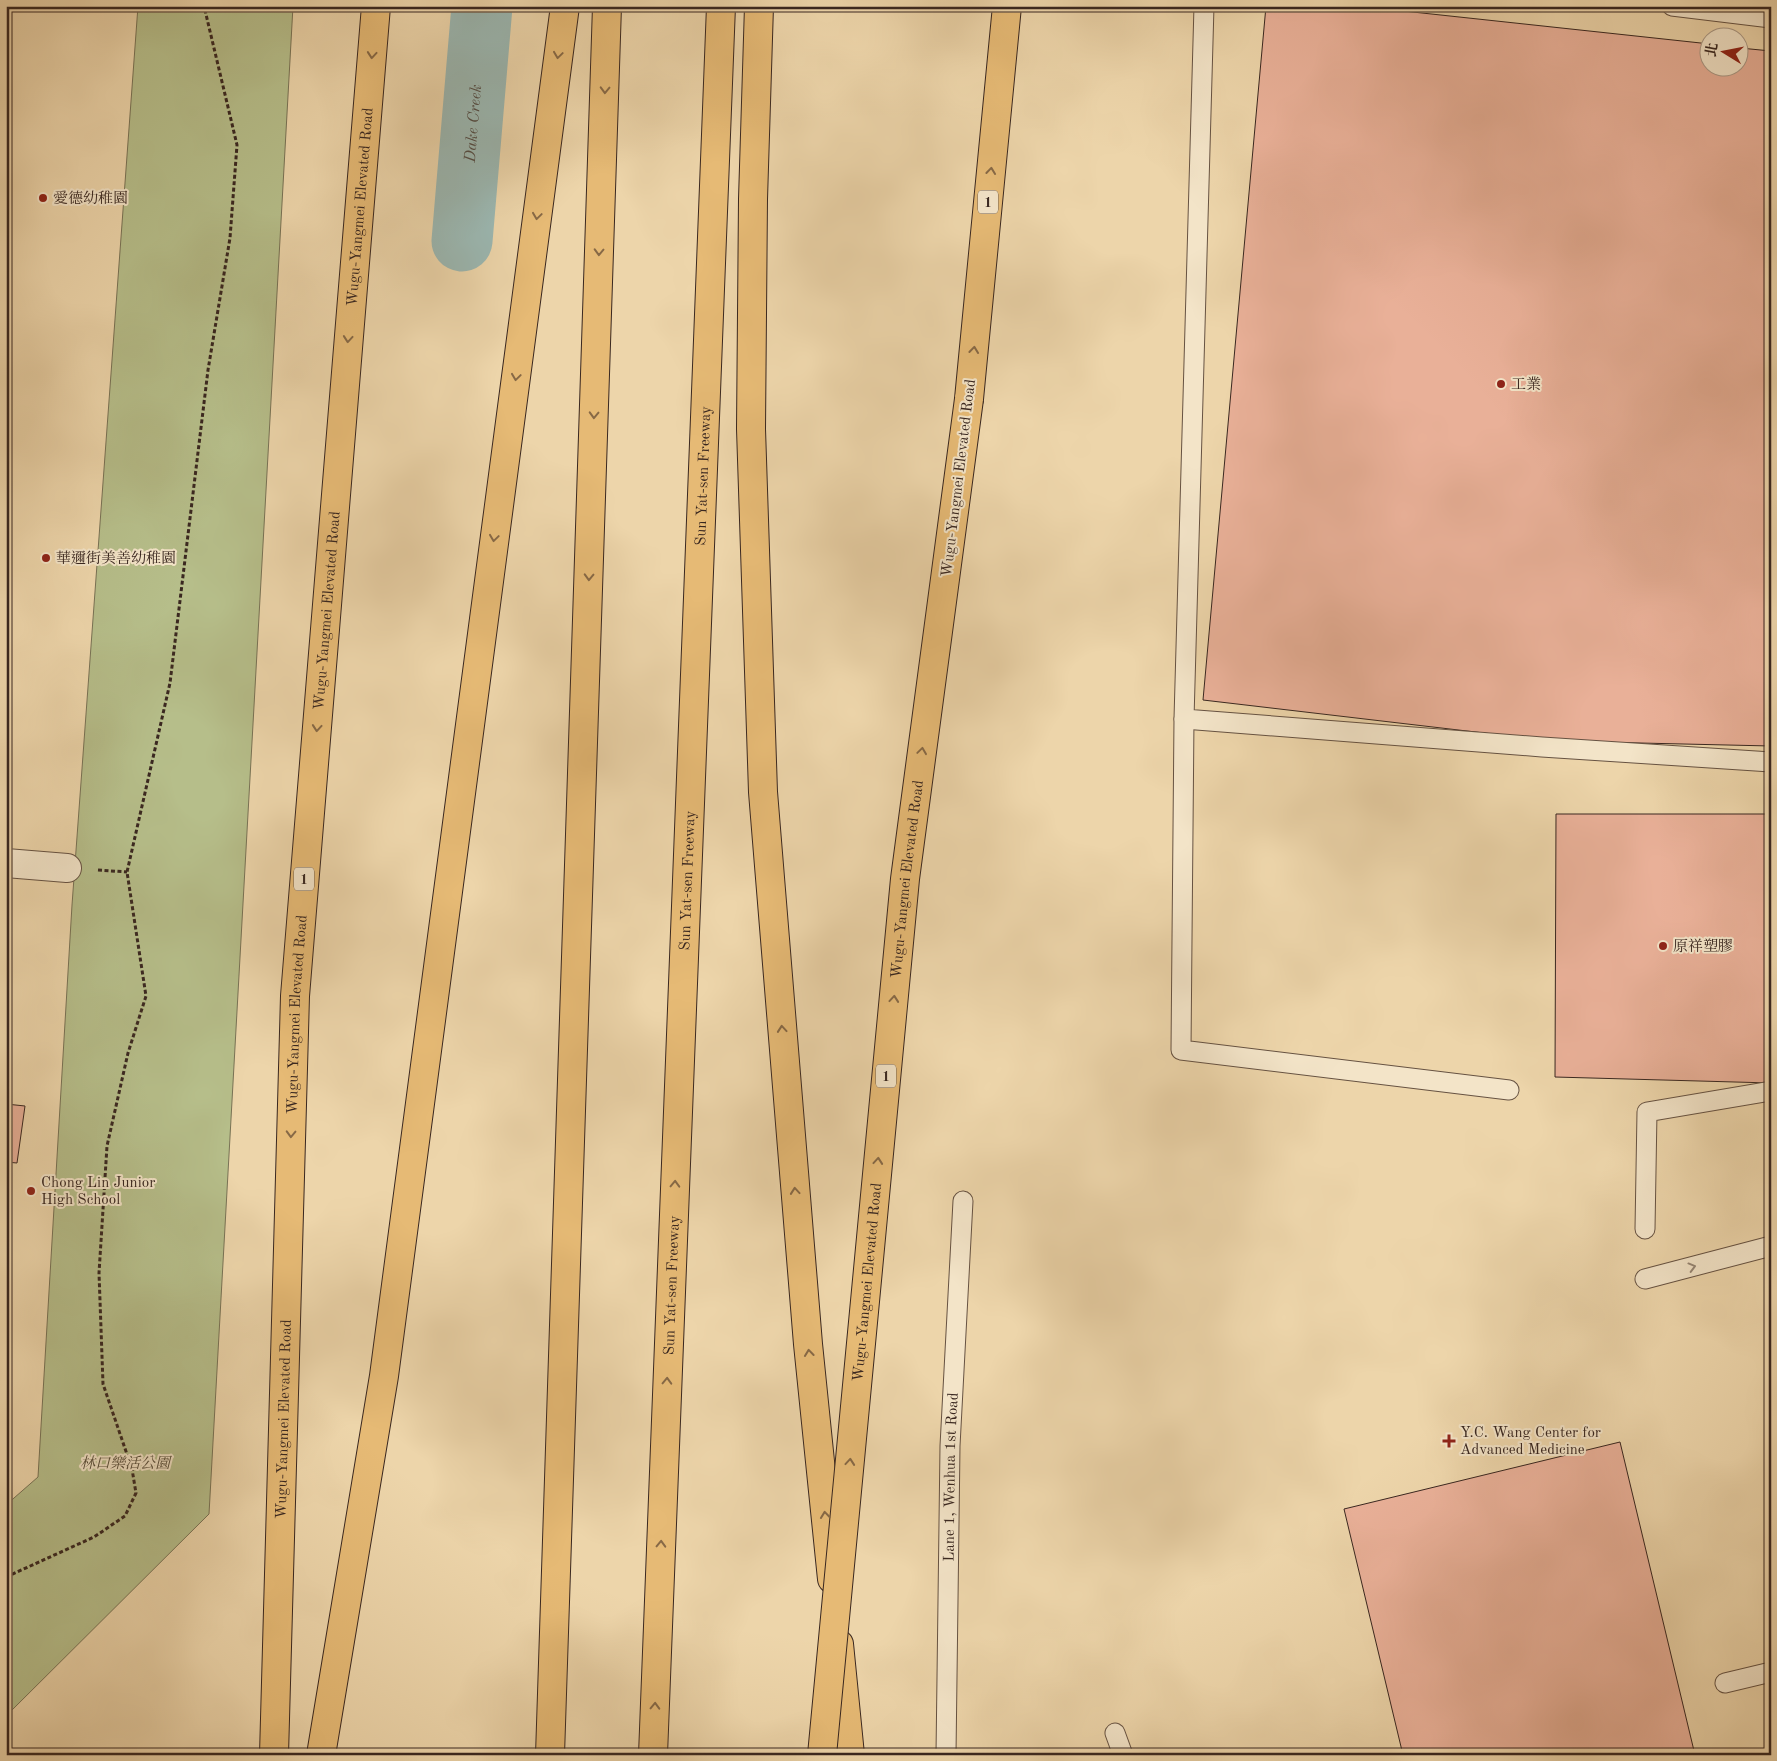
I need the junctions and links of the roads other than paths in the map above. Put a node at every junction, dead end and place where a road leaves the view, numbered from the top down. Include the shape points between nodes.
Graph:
1 (376, 6) edge
2 (564, 6) edge
3 (607, 6) edge
4 (721, 6) edge
5 (759, 6) edge
6 (1007, 6) edge
7 (1204, 6) edge
8 (1672, 6) edge
9 (1771, 18) edge
10 (1184, 719) junction
11 (1771, 762) edge
12 (6, 863) edge
13 (67, 868) dead end
14 (1509, 1090) dead end
15 (1771, 1091) edge
16 (963, 1202) dead end
17 (1645, 1228) dead end
18 (1771, 1246) edge
19 (1645, 1279) dead end
20 (1771, 1672) edge
21 (1725, 1683) dead end
22 (1115, 1733) dead end
23 (274, 1755) edge
24 (321, 1755) edge
25 (550, 1755) edge
26 (653, 1755) edge
27 (822, 1755) edge
28 (850, 1755) edge
29 (946, 1755) edge
30 (1123, 1755) edge

1 -> 23 highway, Wugu-Yangmei Elevated Road / 1 via 295,996
2 -> 24 highway via 384,1376
3 -> 25 highway
26 -> 4 highway, Sun Yat-sen Freeway
28 -> 5 highway via 808,1344 763,792 751,429
27 -> 6 highway, Wugu-Yangmei Elevated Road / 1, bridge via 905,880 969,399
7 - 10 lane
8 - 9 lane
10 - 11 lane via 1542,748
10 - 14 lane via 1181,1050
12 - 13 street
15 - 17 lane via 1647,1112
16 - 29 lane, Lane 1, Wenhua 1st Road via 950,1446
19 -> 18 lane
20 - 21 lane
22 - 30 lane

